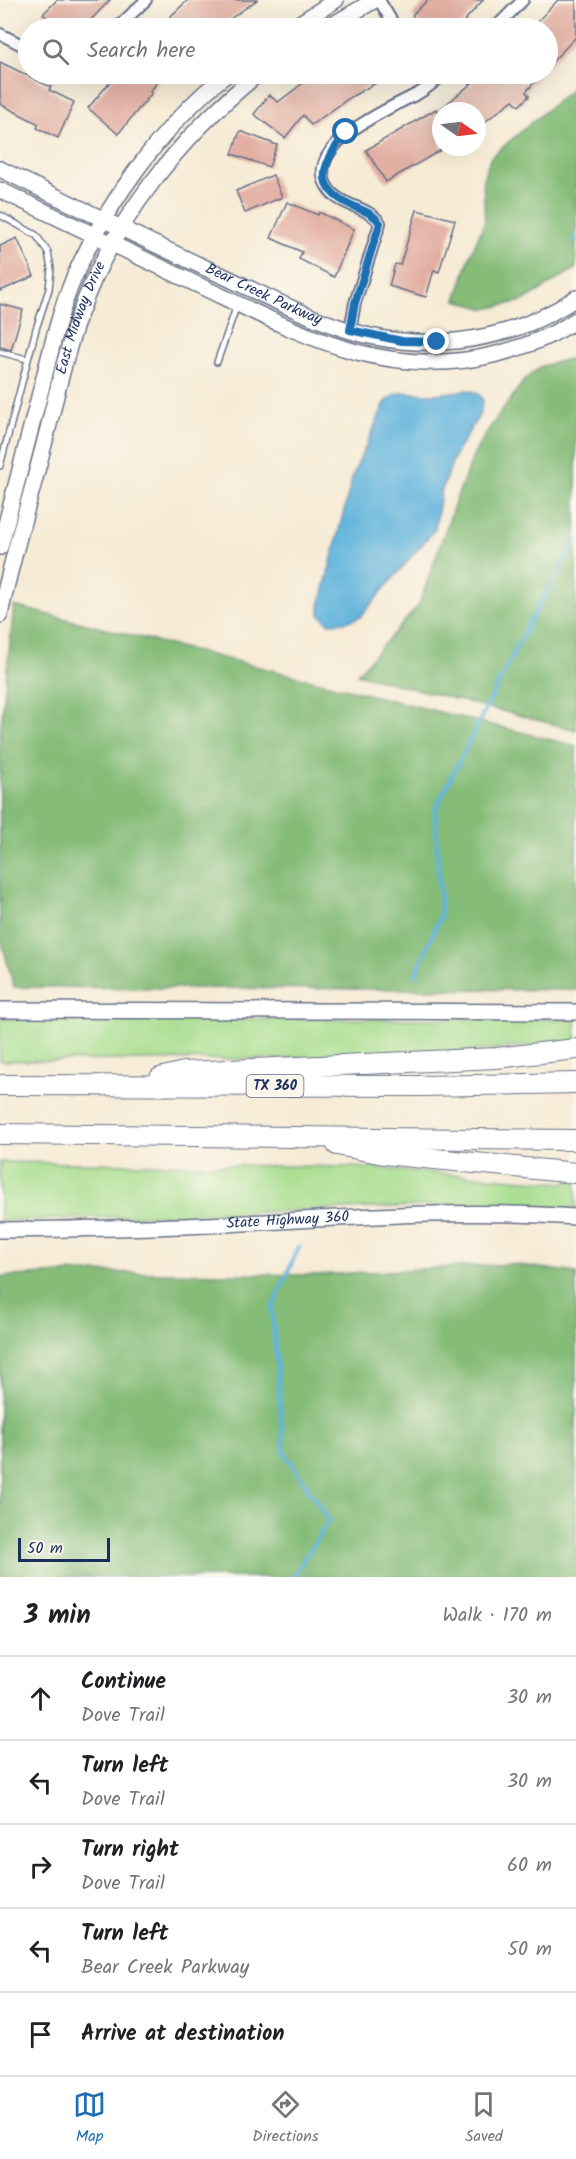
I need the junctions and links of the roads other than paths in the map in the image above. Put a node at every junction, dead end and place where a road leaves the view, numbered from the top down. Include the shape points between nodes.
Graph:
1 (146, 0) edge
2 (336, 0) edge
3 (377, 0) edge
4 (523, 0) edge
5 (127, 18) edge
6 (308, 18) edge
7 (345, 18) edge
8 (389, 18) edge
9 (505, 18) edge
10 (0, 34) edge
11 (18, 43) edge
12 (216, 84) edge
13 (246, 84) edge
14 (430, 85) edge
15 (0, 169) edge
16 (0, 190) edge
17 (0, 215) edge
18 (105, 220) junction
19 (121, 229) junction
20 (96, 235) junction
21 (112, 244) junction
22 (576, 297) edge
23 (237, 303) junction
24 (576, 320) edge
25 (350, 330) junction
26 (0, 352) edge
27 (27, 359) junction
28 (217, 362) dead end
29 (0, 466) edge
30 (0, 547) edge
31 (2, 592) edge
32 (0, 615) edge
33 (0, 1010) edge
34 (576, 1012) edge
35 (576, 1049) edge
36 (576, 1083) edge
37 (0, 1085) edge
38 (131, 1086) junction
39 (0, 1134) edge
40 (301, 1138) junction
41 (576, 1140) edge
42 (576, 1173) edge
43 (576, 1217) edge
44 (0, 1230) edge

1 - 5 street
2 - 6 main road
3 - 7 main road
3 - 8 street
4 - 9 street
10 - 11 street
12 - 18 main road, East Midway Drive via 157,145
13 - 19 main road, East Midway Drive via 222,103 183,147 147,189
14 - 25 street via 346,132 325,162 329,189 375,216 380,223
15 - 18 main road, Bear Creek Parkway
16 - 20 main road, Bear Creek Parkway
17 - 27 lane via 36,235 48,252 49,289
18 - 19 main road, Bear Creek Parkway
18 - 20 main road, East Midway Drive
19 - 21 main road, East Midway Drive
19 - 25 main road, Bear Creek Parkway
20 - 21 main road, Bear Creek Parkway
20 - 30 main road, East Midway Drive via 59,319
21 - 23 main road, Bear Creek Parkway
21 - 31 main road, East Midway Drive via 79,317
22 - 25 main road, Bear Creek Parkway via 524,326 468,341 402,341
23 - 24 main road, Bear Creek Parkway via 303,335 356,354 424,363 457,362 514,349
23 - 28 lane
26 - 27 lane
27 - 29 lane
31 - 32 main road, East Midway Drive
33 - 34 main road
35 - 38 highway via 496,1058 184,1072
36 - 38 highway, TX 360
37 - 38 highway, TX 360
39 - 40 highway
40 - 41 highway
40 - 42 highway via 384,1154
43 - 44 main road, State Highway 360 via 511,1212 443,1213 172,1227

